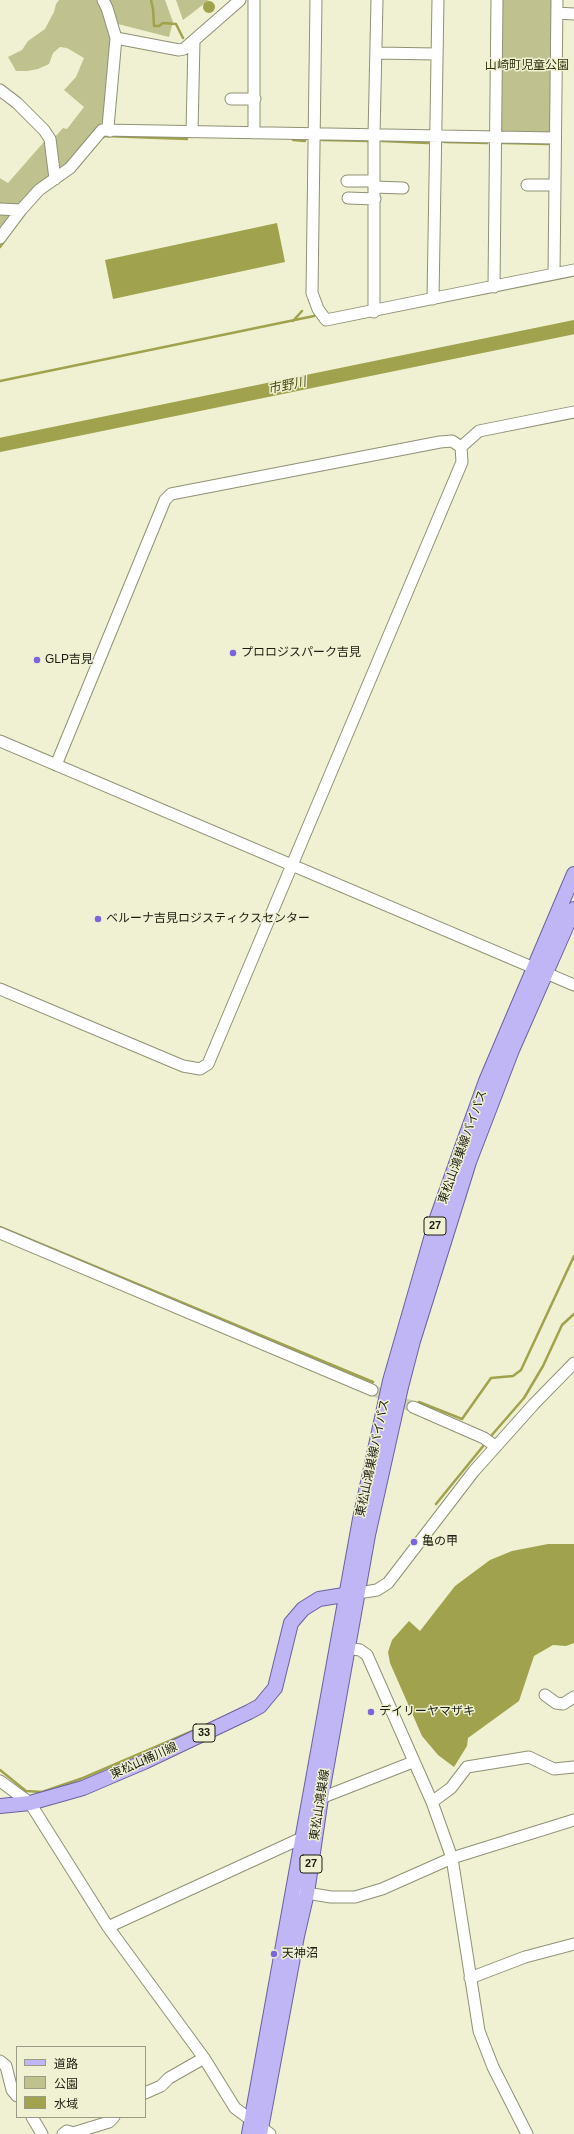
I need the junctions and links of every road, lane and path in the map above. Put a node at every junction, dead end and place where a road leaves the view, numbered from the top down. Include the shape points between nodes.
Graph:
1 (102, 0) edge
2 (240, 0) edge
3 (254, 0) edge
4 (316, 0) edge
5 (377, 0) edge
6 (438, 0) edge
7 (497, 0) edge
8 (557, 0) edge
9 (557, 13) junction
10 (574, 14) edge
11 (116, 38) junction
12 (194, 41) junction
13 (376, 53) junction
14 (437, 54) junction
15 (0, 90) edge
16 (231, 99) dead end
17 (255, 99) junction
18 (110, 130) junction
19 (192, 132) junction
20 (254, 134) junction
21 (314, 135) junction
22 (374, 135) junction
23 (436, 136) junction
24 (495, 136) junction
25 (555, 138) junction
26 (55, 179) junction
27 (347, 181) dead end
28 (374, 184) junction
29 (527, 185) dead end
30 (555, 185) junction
31 (403, 188) dead end
32 (348, 198) dead end
33 (374, 199) junction
34 (0, 209) edge
35 (21, 210) junction
36 (0, 238) edge
37 (574, 270) edge
38 (554, 274) junction
39 (494, 287) junction
40 (433, 299) junction
41 (374, 312) junction
42 (574, 412) edge
43 (461, 447) junction
44 (0, 741) edge
45 (56, 765) junction
46 (293, 867) junction
47 (574, 874) edge
48 (574, 909) edge
49 (540, 971) junction
50 (574, 985) edge
51 (0, 989) edge
52 (0, 1233) edge
53 (574, 1363) edge
54 (372, 1390) tunnel mouth
55 (413, 1407) tunnel mouth
56 (495, 1446) junction
57 (352, 1594) junction
58 (348, 1648) junction
59 (545, 1695) dead end
60 (574, 1697) edge
61 (413, 1762) junction
62 (574, 1767) edge
63 (0, 1780) edge
64 (321, 1798) junction
65 (432, 1802) junction
66 (30, 1803) junction
67 (0, 1806) edge
68 (574, 1820) edge
69 (304, 1837) junction
70 (452, 1858) junction
71 (300, 1892) junction
72 (108, 1927) junction
73 (574, 1944) edge
74 (470, 1978) junction
75 (204, 2058) junction
76 (0, 2061) edge
77 (146, 2093) edge
78 (16, 2095) edge
79 (33, 2118) edge
80 (113, 2118) edge
81 (258, 2130) edge
82 (42, 2134) edge
83 (63, 2134) edge
84 (527, 2134) edge

1 - 11 street
2 - 12 street
3 - 17 street
4 - 21 street
5 - 13 street
6 - 14 street
7 - 24 street
8 - 9 street
9 - 10 street
9 - 25 street
11 - 12 street via 179,50 184,50
11 - 18 street via 108,127
12 - 19 street
13 - 14 street
13 - 22 street
14 - 23 street
15 - 26 street via 17,103 50,139
16 - 17 street
17 - 20 street
18 - 19 street
18 - 26 street via 102,130 70,168
19 - 20 street
20 - 21 street
21 - 22 street
21 - 41 street via 312,293 318,309 326,320
22 - 23 street
22 - 28 street
23 - 24 street
23 - 40 street
24 - 25 street
24 - 39 street
25 - 30 street
26 - 35 street
27 - 28 street
28 - 31 street
28 - 33 street
29 - 30 street
30 - 38 street
32 - 33 street
33 - 41 street
34 - 35 street
35 - 36 street
37 - 38 street
38 - 39 street
39 - 40 street
40 - 41 street
42 - 43 street via 479,431
43 - 45 street via 452,442 440,442 171,494 165,500
43 - 46 street via 462,462
44 - 45 street
45 - 46 street
46 - 49 street via 370,897
46 - 51 street via 208,1064 200,1069 183,1066
47 - 49 main road, 東松山鴻巣線バイパス / 27
48 - 49 main road, 東松山鴻巣線バイパス / 27
49 - 50 street
49 - 57 main road, 東松山鴻巣線バイパス / 27 via 486,1081 413,1299 375,1442 360,1519
52 - 54 street
53 - 56 street
55 - 56 street via 484,1438
56 - 57 street via 388,1583 377,1590
57 - 58 main road, 東松山鴻巣線 / 27
57 - 66 main road, 東松山桶川線 / 33 via 319,1599 303,1609 291,1623 275,1688 260,1706 144,1762 83,1788
57 - 69 main road, 東松山鴻巣線 / 27
58 - 61 street via 360,1650 366,1655
58 - 64 main road, 東松山鴻巣線 / 27
59 - 60 street via 556,1703 563,1704
61 - 64 street
61 - 65 street
62 - 65 street via 554,1769 529,1757 467,1767 451,1788
63 - 66 street
64 - 71 main road, 東松山鴻巣線 / 27
65 - 70 street
66 - 67 main road, 東松山桶川線 / 33
66 - 72 street
68 - 70 street
69 - 71 main road, 東松山鴻巣線 / 27
69 - 72 street
70 - 71 street via 356,1897 331,1897
70 - 74 street
71 - 81 main road, 東松山鴻巣線 / 27 via 297,1936
72 - 75 street
73 - 74 street via 525,1957
74 - 84 street via 484,2044 492,2067
75 - 77 street via 169,2078 161,2086
75 - 81 street via 235,2108
76 - 78 street via 6,2066 12,2090
79 - 82 street
80 - 83 street via 109,2122

